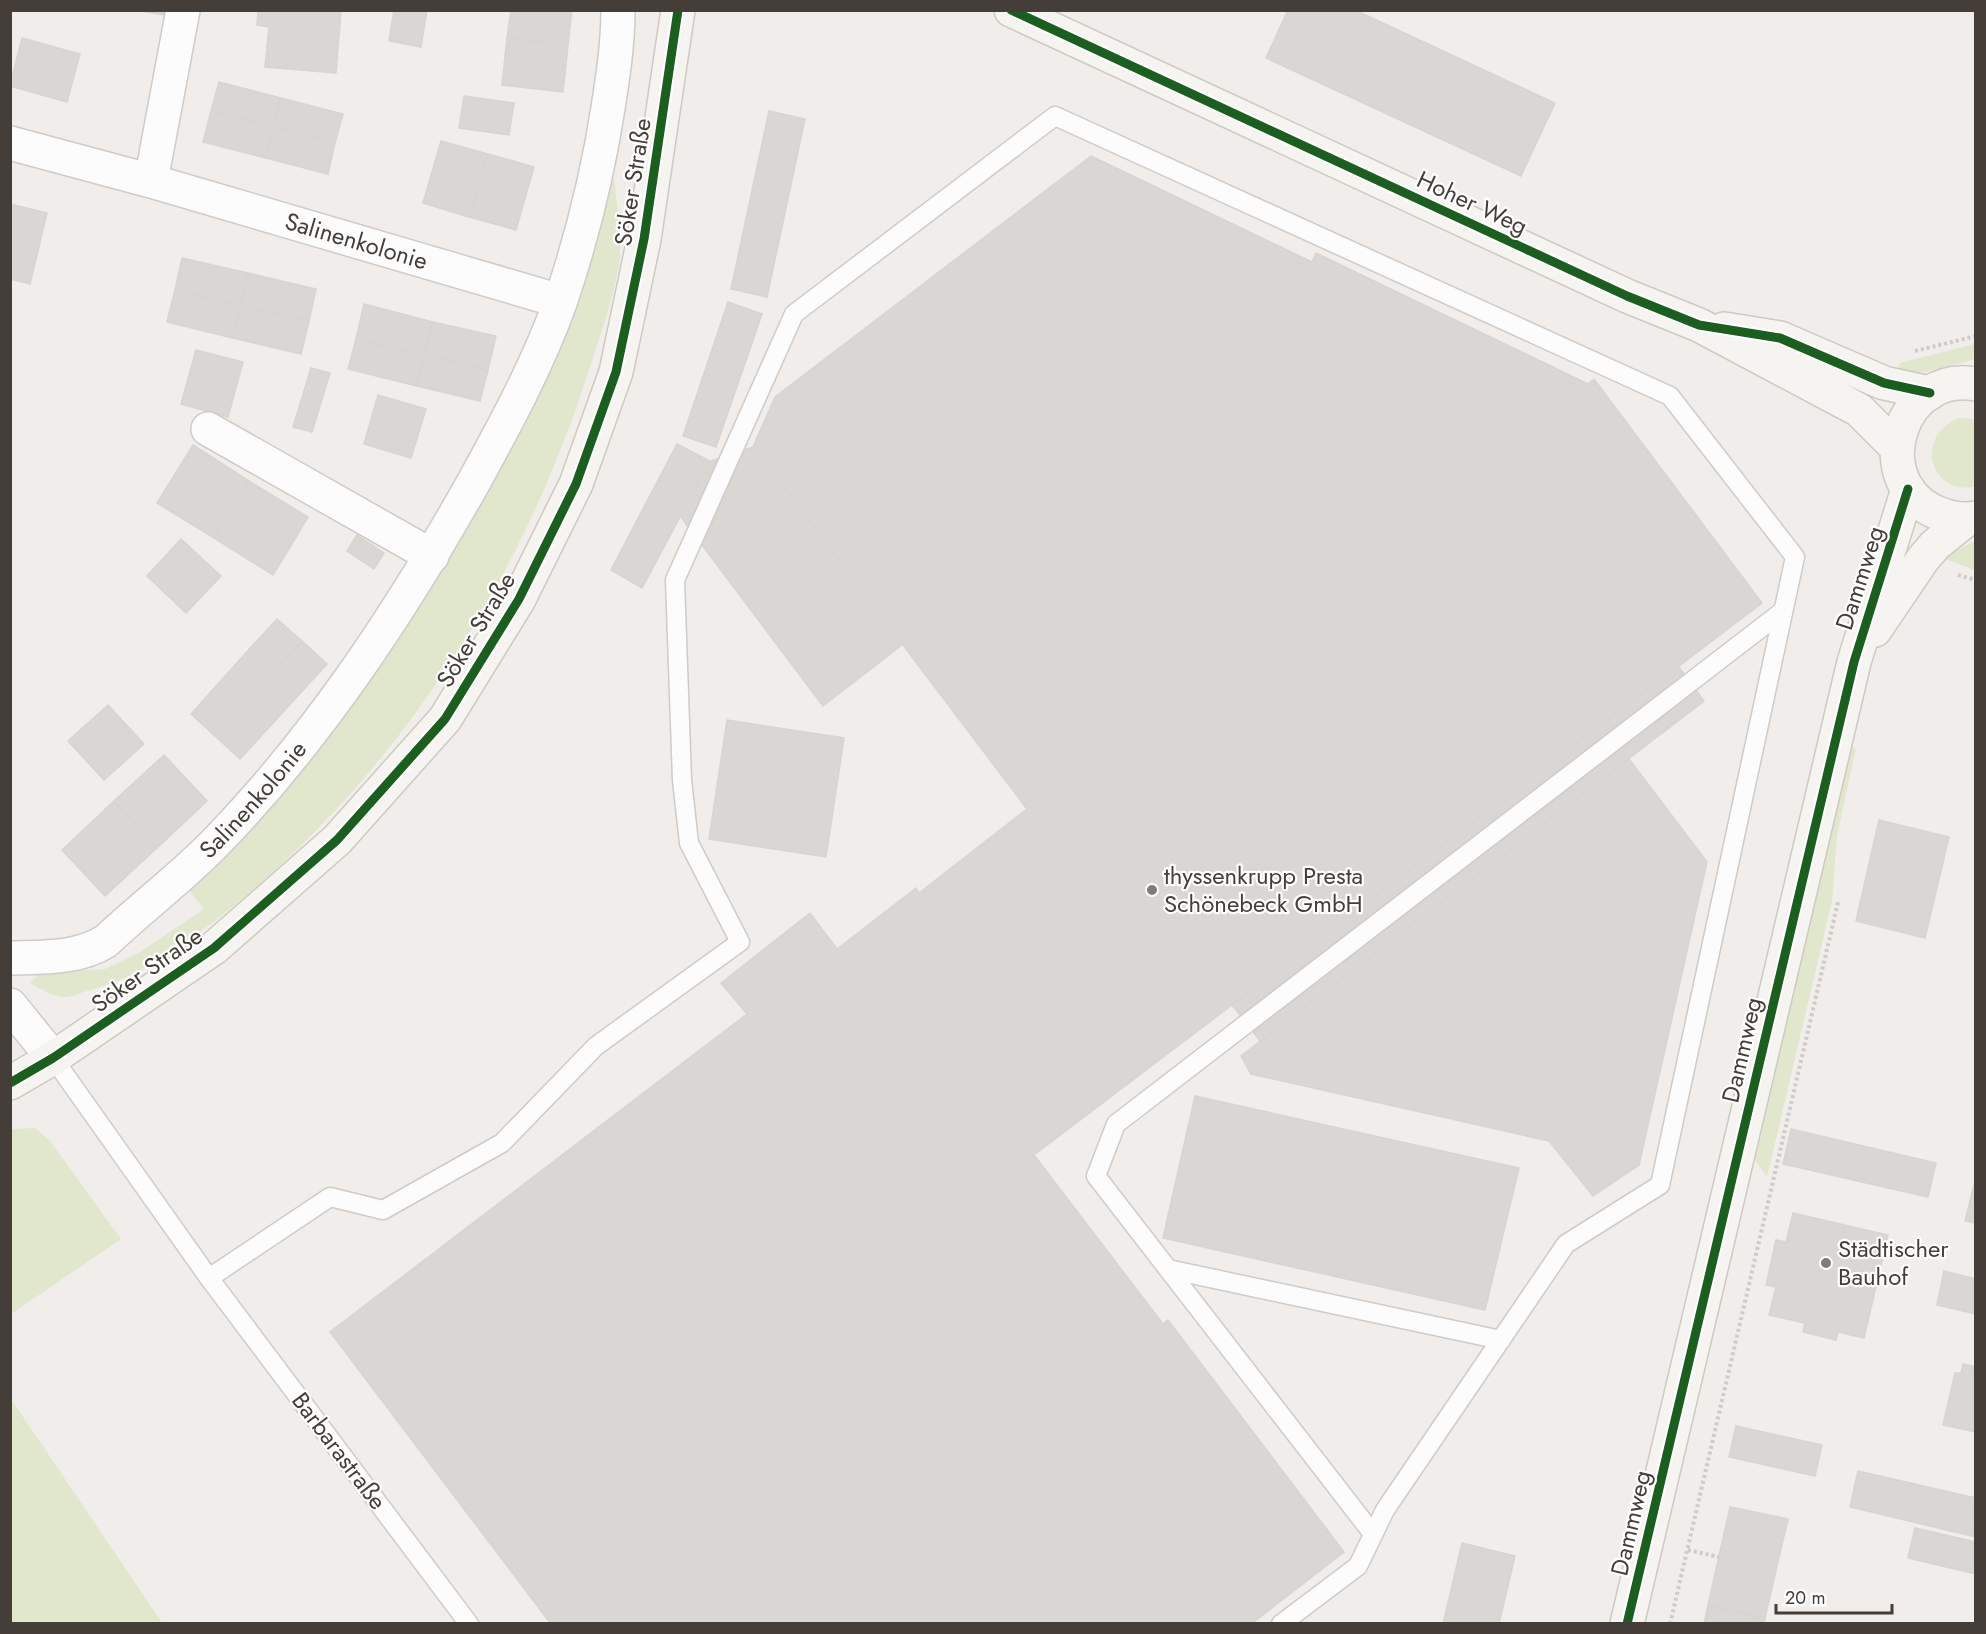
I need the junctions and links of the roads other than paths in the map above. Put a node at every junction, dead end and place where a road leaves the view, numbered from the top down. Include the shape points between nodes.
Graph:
1 (183, 10) edge
2 (618, 10) edge
3 (678, 10) edge
4 (1011, 10) edge
5 (10, 143) edge
6 (151, 181) junction
7 (560, 302) junction
8 (1698, 325) junction
9 (1974, 382) edge
10 (1930, 393) junction
11 (208, 429) dead end
12 (1897, 448) junction
13 (1908, 489) junction
14 (1971, 519) edge
15 (432, 556) junction
16 (1783, 611) junction
17 (1854, 662) junction
18 (10, 958) edge
19 (10, 1005) edge
20 (53, 1058) junction
21 (10, 1083) edge
22 (1168, 1269) junction
23 (209, 1278) junction
24 (1501, 1340) junction
25 (1373, 1534) junction
26 (469, 1623) edge
27 (1281, 1623) edge
28 (1627, 1623) edge

1 - 6 street
2 - 7 street, Salinenkolonie via 604,133 588,211
3 - 20 street, Söker Straße via 644,239 616,372 576,484 519,599 445,719 337,840 214,948
4 - 8 street, Hoher Weg via 1627,296
5 - 6 street, Salinenkolonie
6 - 7 street, Salinenkolonie
7 - 15 street, Salinenkolonie via 516,407
8 - 10 street, Hoher Weg via 1780,338 1884,383
8 - 12 street, Hoher Weg via 1859,410
9 - 10 street via 1949,384
10 - 12 street via 1913,407 1901,426
11 - 15 street
12 - 13 street via 1899,470
13 - 14 street via 1924,506 1944,516
13 - 17 street, Dammweg
14 - 17 street, Dammweg via 1935,545
15 - 18 street, Salinenkolonie via 380,639 272,780 219,840 91,950 53,957
16 - 22 lane via 1116,1124 1096,1176
16 - 23 lane via 1795,557 1670,396 1055,116 794,314 675,580 682,780 689,843 740,942 596,1046 502,1143 383,1210 330,1197
16 - 24 lane via 1660,1185 1566,1245
17 - 28 street, Dammweg
19 - 20 street
20 - 21 street, Söker Straße
20 - 23 lane, Barbarastraße
22 - 24 lane
22 - 25 lane
23 - 26 lane, Barbarastraße
24 - 25 lane via 1385,1510
25 - 27 lane via 1358,1566

